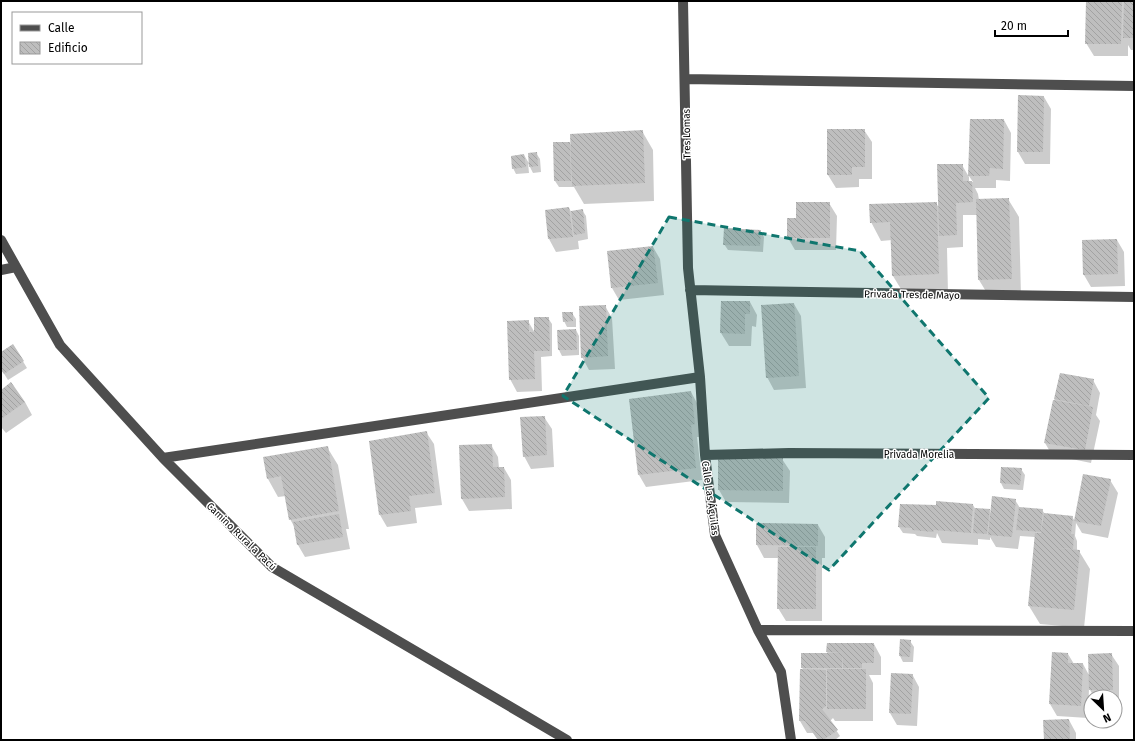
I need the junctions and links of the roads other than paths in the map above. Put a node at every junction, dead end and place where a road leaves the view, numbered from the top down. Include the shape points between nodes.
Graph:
1 (683, 1) edge
2 (685, 79) junction
3 (1134, 86) edge
4 (1, 240) edge
5 (16, 266) junction
6 (1, 270) edge
7 (690, 290) junction
8 (1134, 297) edge
9 (700, 377) junction
10 (705, 455) junction
11 (1134, 456) edge
12 (163, 458) junction
13 (758, 630) junction
14 (1134, 632) edge
15 (567, 740) edge
16 (791, 740) edge

1 - 2 street, Tres Lomas
2 - 3 street
2 - 7 street, Tres Lomas
4 - 5 street, Camino Rural a Pacú
5 - 6 street
5 - 12 street, Camino Rural a Pacú via 60,345
7 - 8 street, Privada Tres de Mayo
7 - 9 street, Calle Las Águilas
9 - 10 street, Calle Las Águilas
9 - 12 street
10 - 11 street, Privada Morelia via 797,453
10 - 13 street, Calle Las Águilas via 714,535
12 - 15 street, Camino Rural a Pacú via 272,567
13 - 14 street
13 - 16 street, Calle Las Águilas via 781,672

